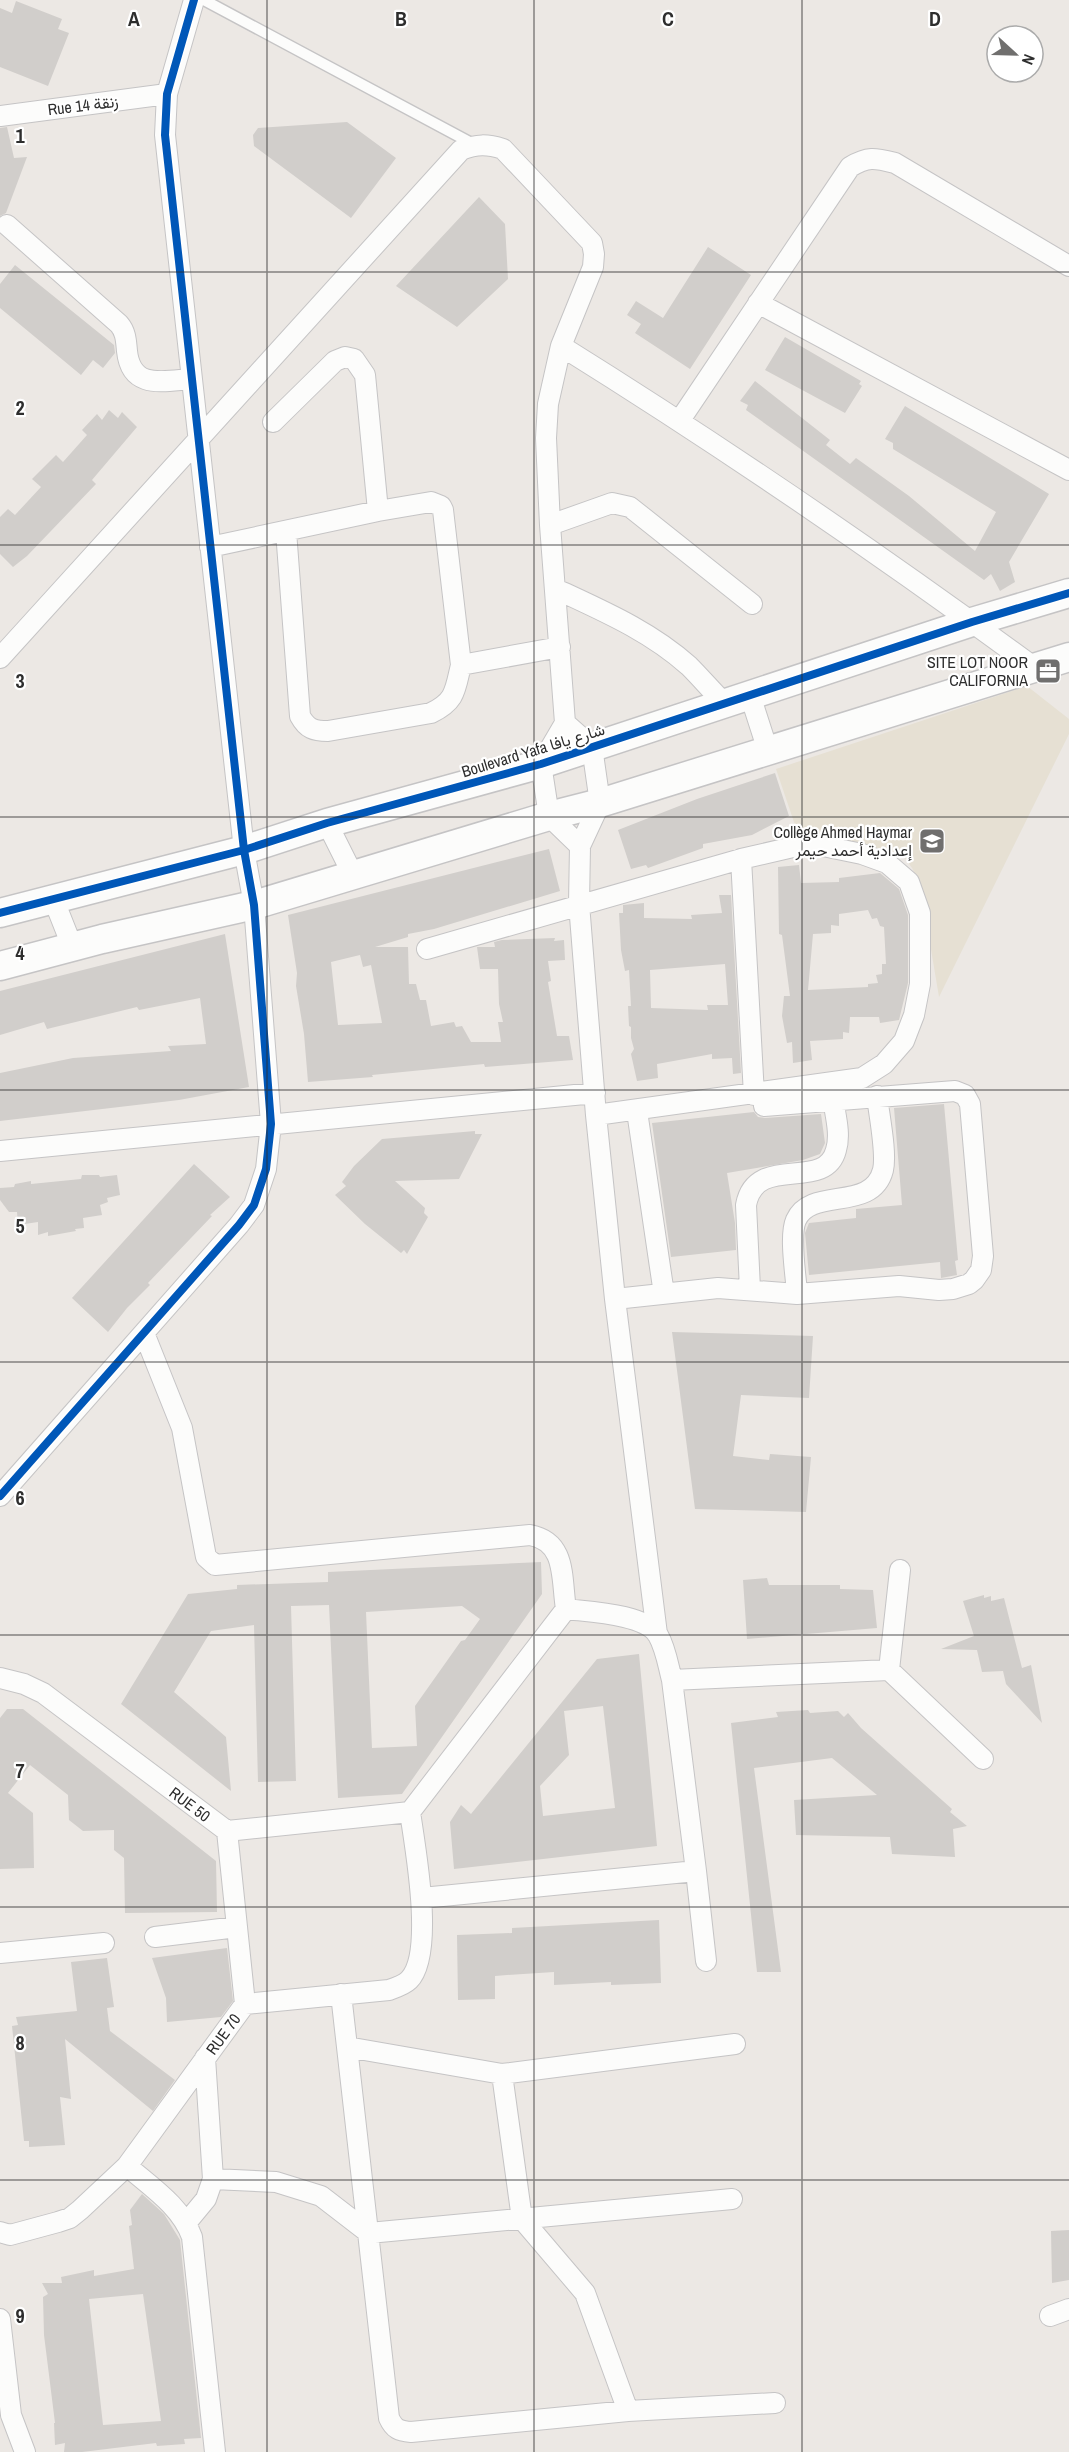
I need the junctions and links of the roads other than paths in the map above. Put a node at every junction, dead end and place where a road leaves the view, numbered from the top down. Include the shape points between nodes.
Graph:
1 (194, 0) edge
2 (204, 0) edge
3 (167, 94) junction
4 (0, 116) edge
5 (475, 145) junction
6 (7, 225) dead end
7 (1069, 266) edge
8 (758, 303) junction
9 (561, 346) junction
10 (191, 379) junction
11 (680, 420) junction
12 (273, 422) dead end
13 (197, 441) junction
14 (1069, 470) edge
15 (378, 511) junction
16 (550, 525) junction
17 (286, 531) junction
18 (210, 547) junction
19 (556, 589) junction
20 (1069, 593) edge
21 (752, 604) dead end
22 (972, 622) junction
23 (560, 647) junction
24 (1069, 657) edge
25 (0, 658) edge
26 (461, 665) junction
27 (1035, 669) junction
28 (737, 699) junction
29 (565, 723) junction
30 (592, 747) junction
31 (768, 751) junction
32 (541, 764) junction
33 (600, 803) junction
34 (549, 816) junction
35 (327, 823) junction
36 (580, 846) junction
37 (244, 850) junction
38 (741, 859) junction
39 (353, 875) junction
40 (53, 898) junction
41 (579, 904) junction
42 (254, 905) junction
43 (0, 913) edge
44 (72, 946) junction
45 (427, 949) dead end
46 (0, 966) edge
47 (595, 1093) junction
48 (754, 1095) junction
49 (877, 1096) junction
50 (833, 1099) junction
51 (596, 1118) junction
52 (638, 1118) junction
53 (271, 1124) junction
54 (0, 1151) edge
55 (750, 1289) junction
56 (664, 1294) junction
57 (797, 1294) junction
58 (615, 1299) junction
59 (144, 1333) junction
60 (0, 1496) edge
61 (900, 1570) dead end
62 (566, 1609) junction
63 (657, 1634) junction
64 (889, 1670) junction
65 (0, 1678) edge
66 (672, 1680) junction
67 (983, 1759) dead end
68 (410, 1812) junction
69 (227, 1831) junction
70 (696, 1871) junction
71 (422, 1898) junction
72 (237, 1928) junction
73 (154, 1937) dead end
74 (104, 1943) dead end
75 (0, 1953) edge
76 (706, 1961) dead end
77 (341, 1994) junction
78 (245, 2004) junction
79 (735, 2044) dead end
80 (347, 2047) junction
81 (206, 2058) junction
82 (502, 2074) junction
83 (127, 2166) junction
84 (213, 2179) junction
85 (732, 2199) dead end
86 (522, 2219) junction
87 (187, 2222) junction
88 (369, 2233) junction
89 (3, 2237) edge
90 (1069, 2309) edge
91 (1050, 2316) dead end
92 (0, 2319) edge
93 (775, 2403) dead end
94 (628, 2411) junction
95 (25, 2452) edge
96 (216, 2452) edge

1 - 3 street
2 - 5 lane
3 - 4 street, Rue 14 زنقة
3 - 10 street via 165,135
5 - 9 street via 503,149 592,243 593,267
5 - 13 street via 461,150
6 - 10 street via 119,324 125,335 129,364 137,375 151,381
7 - 8 street via 895,163 865,158 850,167
8 - 11 street
8 - 14 street
9 - 11 street
9 - 16 street via 548,404
10 - 13 street
11 - 22 street
12 - 15 street via 335,360 354,359 365,375
13 - 18 street
13 - 25 street
15 - 17 street
15 - 26 street via 431,502 441,506
16 - 19 street
16 - 21 street via 612,503 630,507
17 - 18 street
17 - 26 street via 303,723 314,731 328,731 431,713 454,697
18 - 37 street
19 - 23 street
19 - 28 street via 641,631
20 - 22 street, Boulevard Yafa شارع يافا
22 - 27 street
22 - 28 street, Boulevard Yafa شارع يافا
23 - 26 street
23 - 29 street
24 - 27 street
27 - 31 street
28 - 30 street, Boulevard Yafa شارع يافا
28 - 31 street
29 - 30 street
29 - 32 street
30 - 32 street, Boulevard Yafa شارع يافا
30 - 33 street
31 - 33 street
32 - 34 street
32 - 35 street, Boulevard Yafa شارع يافا
33 - 34 street
33 - 36 street
34 - 36 street
34 - 39 street
35 - 37 street, Boulevard Yafa شارع يافا
35 - 39 street
36 - 41 street
37 - 40 street, Boulevard Yafa شارع يافا
37 - 42 street
38 - 41 street
38 - 48 street
38 - 48 street via 793,847 823,846 862,854 887,863 909,882 920,913 920,984 914,1015 904,1041 884,1064 862,1078
39 - 42 street
40 - 43 street, Boulevard Yafa شارع يافا
40 - 44 street
41 - 45 street
41 - 47 street
42 - 44 street
42 - 53 street
44 - 46 street
47 - 51 street
47 - 53 street
48 - 51 street
49 - 50 street
49 - 57 street via 884,1160 881,1175 866,1192 808,1206 796,1218
49 - 57 street via 955,1091 968,1099 983,1256 981,1270 969,1284 952,1289 899,1286
50 - 52 street
50 - 55 street via 838,1140 832,1160 819,1169 763,1179 747,1197
51 - 52 street
51 - 58 street
52 - 56 street
53 - 54 street
53 - 59 street via 266,1169 254,1205
55 - 56 street
55 - 57 street
56 - 58 street
58 - 63 street
59 - 60 street
59 - 62 street via 182,1428 206,1557 215,1565 530,1535 554,1546
61 - 64 street
62 - 63 street via 637,1620
62 - 68 street
63 - 66 street
64 - 66 street
64 - 67 street
65 - 69 street, RUE 50 via 43,1694
66 - 70 street
68 - 69 street, RUE 50
68 - 71 street, RUE 70
69 - 72 street
70 - 71 street
70 - 76 street
71 - 77 street, RUE 70 via 420,1958 409,1980 388,1990
72 - 73 street
72 - 78 street
74 - 75 street
77 - 78 street, RUE 70
77 - 80 street
78 - 81 street, RUE 70
79 - 82 street
80 - 82 street
80 - 88 street
81 - 83 street, RUE 70
81 - 84 street
82 - 86 street
83 - 87 street
83 - 89 street, RUE 70 via 70,2218
84 - 87 street via 206,2199
84 - 88 street via 276,2182 321,2196
85 - 86 street
86 - 88 street
86 - 94 street via 585,2293
87 - 96 street via 192,2237
88 - 94 street via 389,2418 394,2428 411,2432
90 - 91 street
92 - 95 street via 11,2415
93 - 94 street

